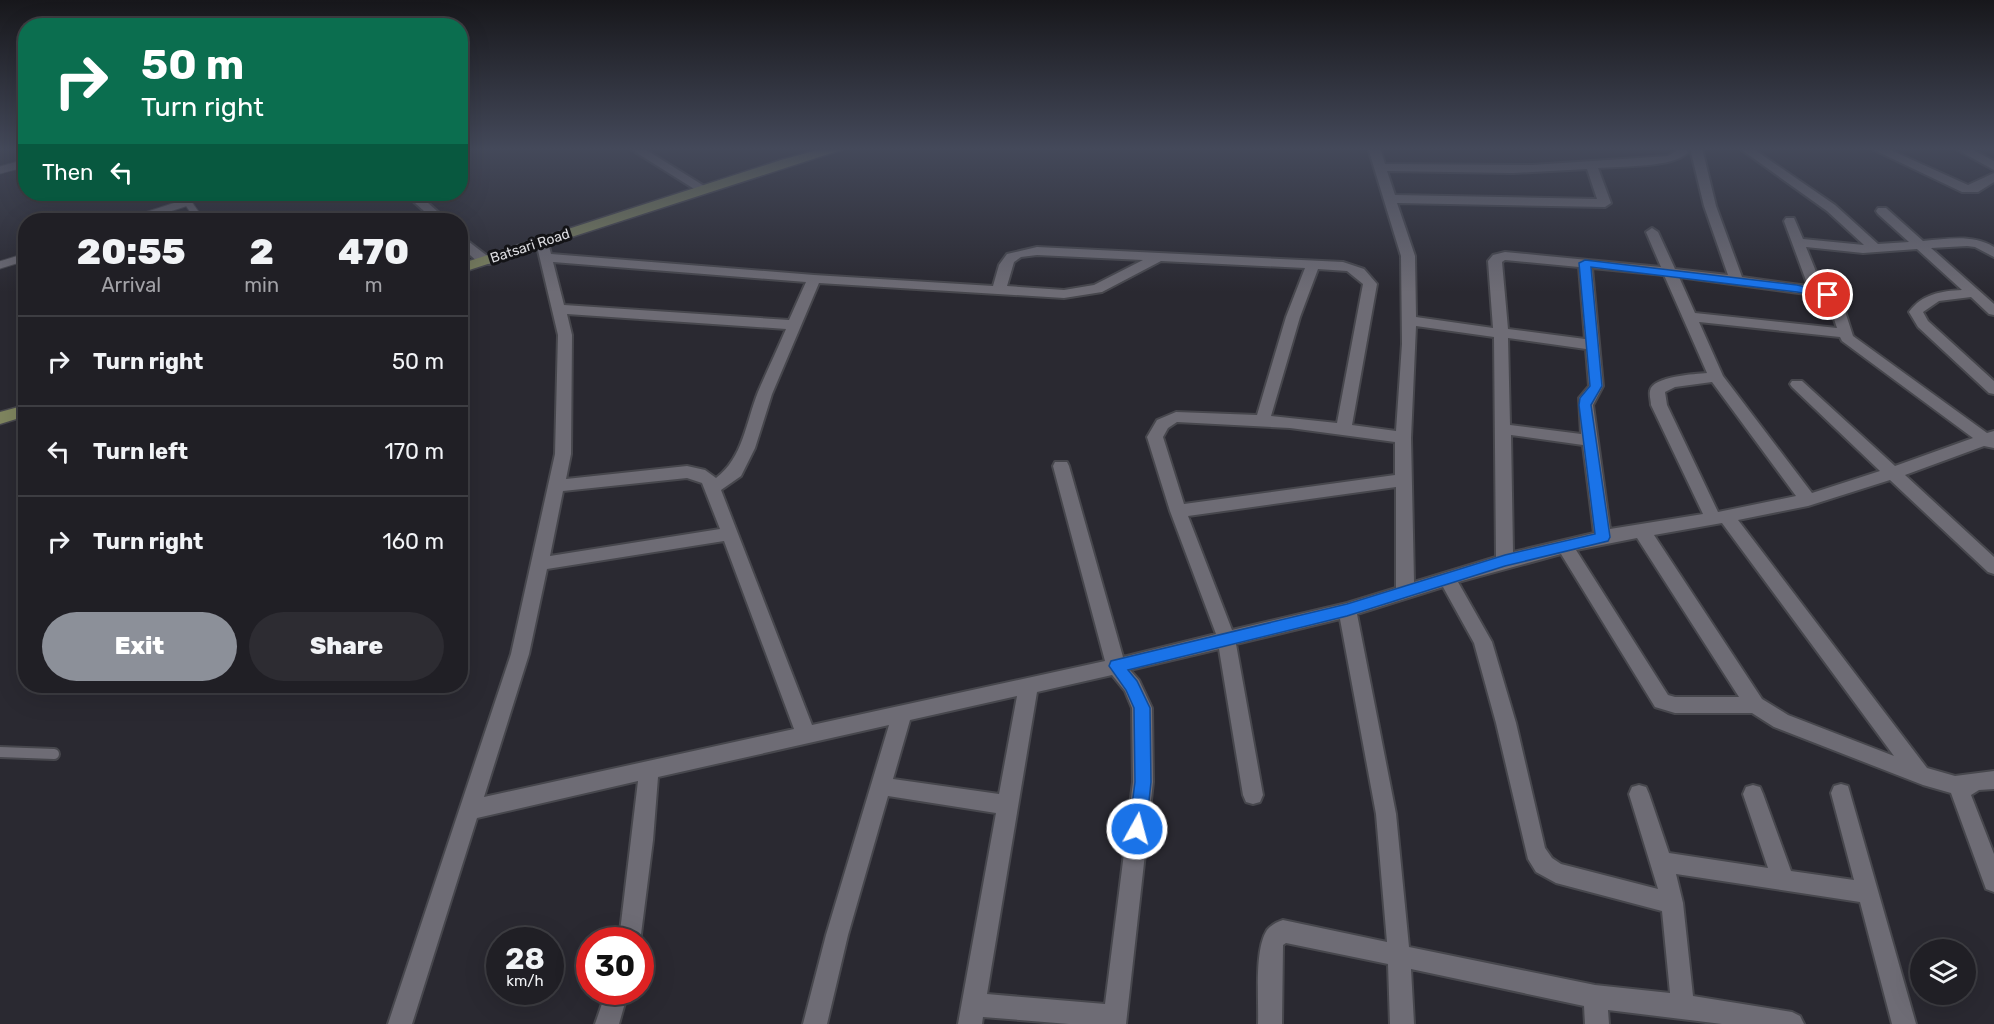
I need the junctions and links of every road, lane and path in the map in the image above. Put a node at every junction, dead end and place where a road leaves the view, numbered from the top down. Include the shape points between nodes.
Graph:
1 (685, 196) edge
2 (1390, 196) edge
3 (1602, 196) edge
4 (1708, 196) edge
5 (1813, 196) edge
6 (1391, 199) junction
7 (419, 201) edge
8 (188, 202) joint
9 (1882, 211) dead end
10 (154, 213) edge
11 (195, 213) edge
12 (433, 213) edge
13 (1790, 221) dead end
14 (1652, 232) dead end
15 (1798, 242) junction
16 (468, 246) edge
17 (1921, 246) junction
18 (1875, 248) junction
19 (544, 250) junction
20 (1994, 253) edge
21 (1157, 258) junction
22 (18, 259) edge
23 (485, 261) junction
24 (1585, 263) junction
25 (0, 265) edge
26 (1313, 265) junction
27 (468, 266) edge
28 (1671, 272) junction
29 (814, 279) junction
30 (1737, 280) junction
31 (999, 290) junction
32 (1817, 291) junction
33 (1974, 293) junction
34 (559, 309) junction
35 (1994, 311) edge
36 (1691, 317) junction
37 (1409, 321) junction
38 (795, 325) junction
39 (1845, 333) junction
40 (1501, 334) junction
41 (1592, 345) junction
42 (1716, 377) junction
43 (1797, 384) dead end
44 (1994, 389) edge
45 (18, 412) edge
46 (0, 418) edge
47 (1263, 419) junction
48 (1344, 427) junction
49 (1503, 429) junction
50 (1403, 438) junction
51 (1991, 440) edge
52 (1590, 441) junction
53 (1060, 466) dead end
54 (1895, 472) junction
55 (1404, 480) junction
56 (556, 486) junction
57 (712, 489) junction
58 (1808, 500) junction
59 (1178, 510) junction
60 (1720, 518) junction
61 (1642, 531) junction
62 (729, 534) junction
63 (1603, 537) junction
64 (1966, 541) junction
65 (1565, 546) junction
66 (1994, 550) edge
67 (1505, 561) junction
68 (539, 564) junction
69 (1994, 567) edge
70 (1447, 579) junction
71 (1405, 592) junction
72 (1347, 610) junction
73 (1226, 638) junction
74 (1116, 666) junction
75 (1028, 687) junction
76 (1755, 705) junction
77 (902, 713) junction
78 (806, 734) junction
79 (0, 752) edge
80 (54, 754) dead end
81 (649, 769) junction
82 (1920, 774) junction
83 (1994, 780) edge
84 (1966, 785) junction
85 (880, 786) junction
86 (1841, 793) dead end
87 (1639, 794) dead end
88 (1753, 794) dead end
89 (1253, 795) dead end
90 (1008, 805) junction
91 (469, 810) junction
92 (1662, 862) junction
93 (1783, 880) junction
94 (1994, 882) edge
95 (1868, 893) junction
96 (1672, 903) junction
97 (632, 927) edge
98 (1399, 954) junction
99 (1594, 997) junction
100 (613, 1005) edge
101 (1683, 1006) junction
102 (972, 1015) edge
103 (1114, 1020) edge
104 (1769, 1022) edge
105 (400, 1024) edge
106 (607, 1024) edge
107 (815, 1024) edge
108 (1270, 1024) edge
109 (1402, 1024) edge
110 (1597, 1024) edge
111 (1792, 1024) edge
112 (1905, 1024) edge

1 - 19 main road, Batsari Road
2 - 6 street
3 - 6 street via 1605,203
4 - 30 street
5 - 18 street
6 - 37 street via 1407,250
7 - 12 street
8 - 10 lane
8 - 11 lane
9 - 17 street
13 - 15 street
14 - 28 street
15 - 18 street
15 - 32 street
16 - 23 street
17 - 18 street
17 - 20 street via 1967,242
17 - 33 street
19 - 23 main road, Batsari Road
19 - 29 street
19 - 34 street
21 - 26 street
21 - 31 street via 1097,289 1064,294
21 - 31 street via 1016,252 1009,257
22 - 25 lane
23 - 27 main road, Batsari Road
24 - 28 street
24 - 40 street via 1498,258 1495,261
24 - 41 street
26 - 47 street
26 - 48 street via 1355,268 1370,284
28 - 30 street
28 - 36 street
29 - 31 street
29 - 38 street
30 - 32 street
32 - 39 street via 1834,300
33 - 35 street
33 - 44 street via 1938,296 1916,312 1923,324
34 - 38 street
34 - 56 street via 565,347 563,454
36 - 39 street
36 - 42 street
37 - 40 street
37 - 50 street
38 - 57 street via 735,472
39 - 51 street via 1868,355
40 - 41 street
40 - 49 street
41 - 52 street via 1596,386 1585,405
42 - 58 street
42 - 60 street via 1672,382 1657,390 1659,405
43 - 54 street
45 - 46 main road
47 - 48 street
47 - 59 street via 1176,417 1158,428 1155,437
48 - 50 street
49 - 52 street
49 - 67 street
50 - 55 street
51 - 54 street
52 - 63 street
53 - 74 street
54 - 58 street
54 - 64 street
55 - 59 street
55 - 71 street
56 - 57 street via 687,472 708,479
56 - 68 street
57 - 62 street
58 - 60 street
59 - 73 street
60 - 61 street
60 - 82 street
61 - 63 street
61 - 76 street
62 - 68 street
62 - 78 street
63 - 65 street
64 - 66 street
64 - 69 street
65 - 67 street
65 - 76 street via 1662,701 1675,705
67 - 70 street
68 - 91 street via 520,654
70 - 71 street
70 - 96 street via 1483,642 1535,852 1544,865 1557,873
71 - 72 street
72 - 73 street
72 - 98 street via 1386,814
73 - 74 street
73 - 89 street
74 - 75 street
74 - 103 street via 1132,686 1142,708 1143,782
75 - 77 street
75 - 90 street
76 - 82 street via 1781,721
77 - 78 street
77 - 85 street
78 - 81 street
79 - 80 lane
81 - 91 street
81 - 97 street
82 - 84 street via 1938,782
83 - 84 street via 1979,779
84 - 94 street via 1961,794
85 - 90 street
85 - 107 street
86 - 95 street
87 - 92 street
88 - 93 street
90 - 102 street
91 - 105 street
92 - 93 street
92 - 96 street
93 - 95 street
95 - 112 street
96 - 101 street
98 - 99 street
98 - 108 street via 1283,931 1272,945
98 - 109 street
99 - 101 street
99 - 110 street
100 - 106 street
101 - 104 street
102 - 103 street
104 - 111 street

